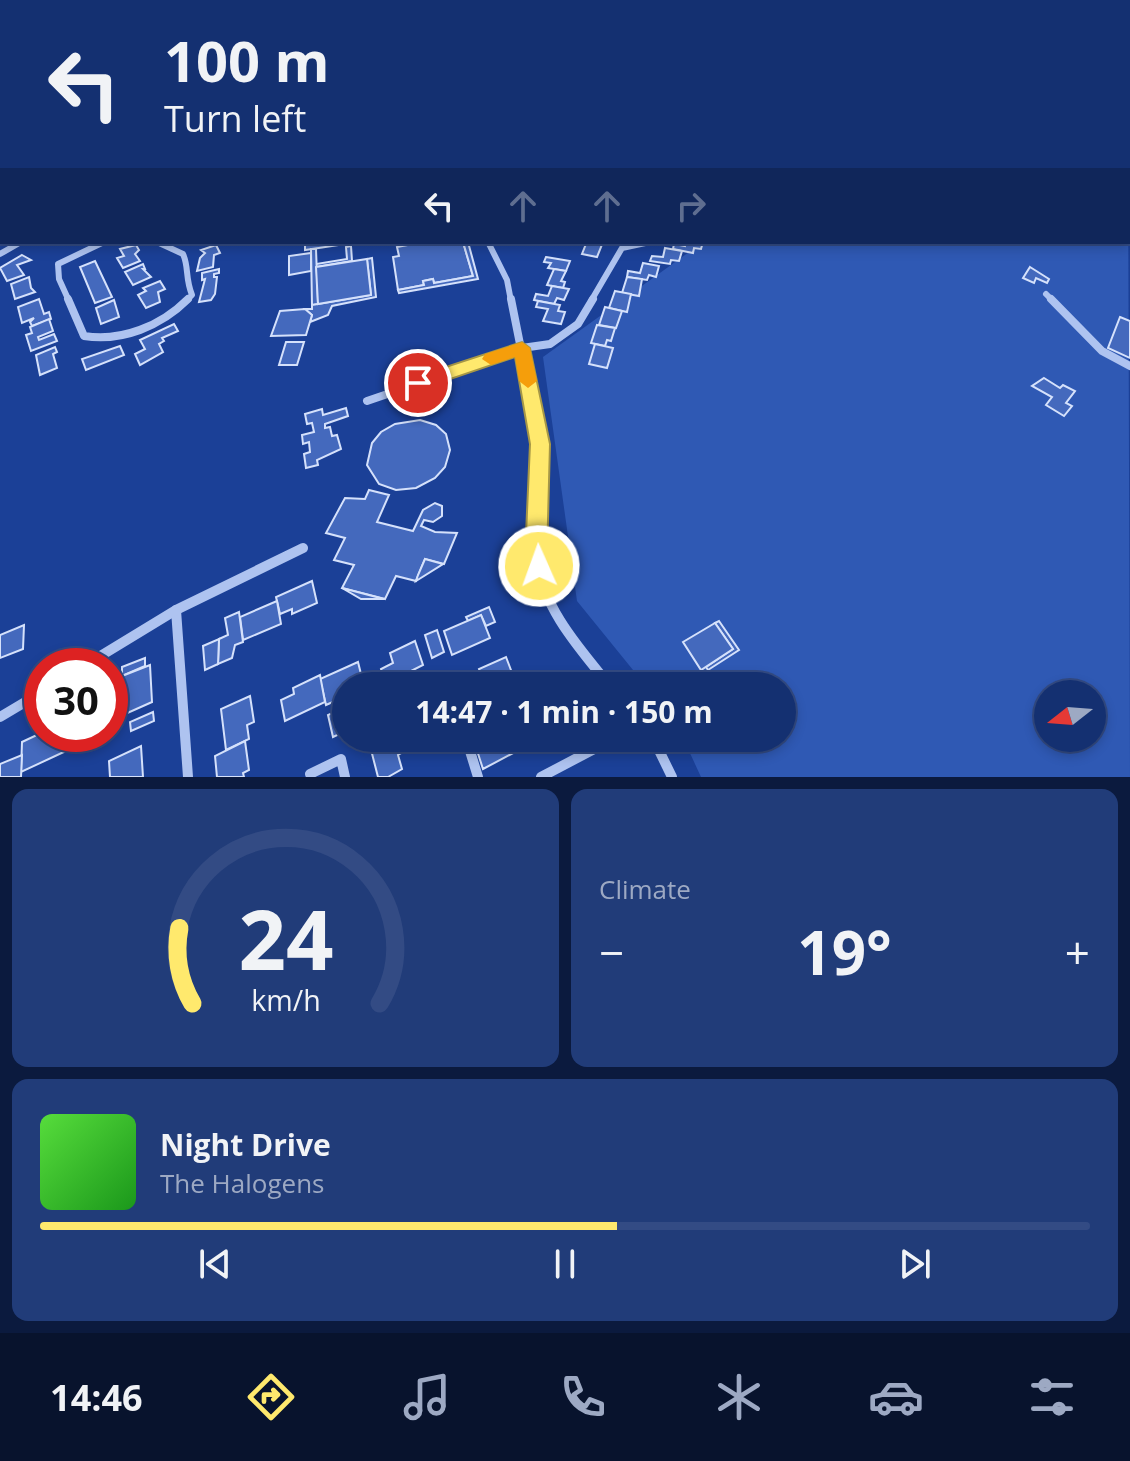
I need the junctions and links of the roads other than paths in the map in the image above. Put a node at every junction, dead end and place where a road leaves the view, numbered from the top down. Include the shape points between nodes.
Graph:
1 (18, 244) edge
2 (99, 244) edge
3 (161, 244) edge
4 (489, 244) edge
5 (621, 245) edge
6 (0, 254) edge
7 (1046, 294) dead end
8 (522, 348) junction
9 (1130, 366) edge
10 (367, 401) dead end
11 (303, 548) dead end
12 (176, 610) junction
13 (114, 648) edge
14 (599, 672) edge
15 (24, 703) edge
16 (0, 717) edge
17 (470, 752) edge
18 (588, 752) edge
19 (660, 752) edge
20 (310, 774) dead end
21 (188, 777) edge
22 (345, 777) edge
23 (478, 777) edge
24 (541, 777) edge
25 (672, 777) edge

1 - 6 street
2 - 3 street via 58,264 59,279 84,336 98,340 164,319 192,295 183,254
4 - 8 street via 507,280
5 - 8 street via 578,324 550,344
7 - 9 street via 1102,351
8 - 10 street
8 - 14 street via 540,444 536,557 565,631
11 - 12 street
12 - 13 street
12 - 21 street
15 - 16 street
17 - 23 street
18 - 24 street
19 - 25 street
20 - 22 street via 341,759

